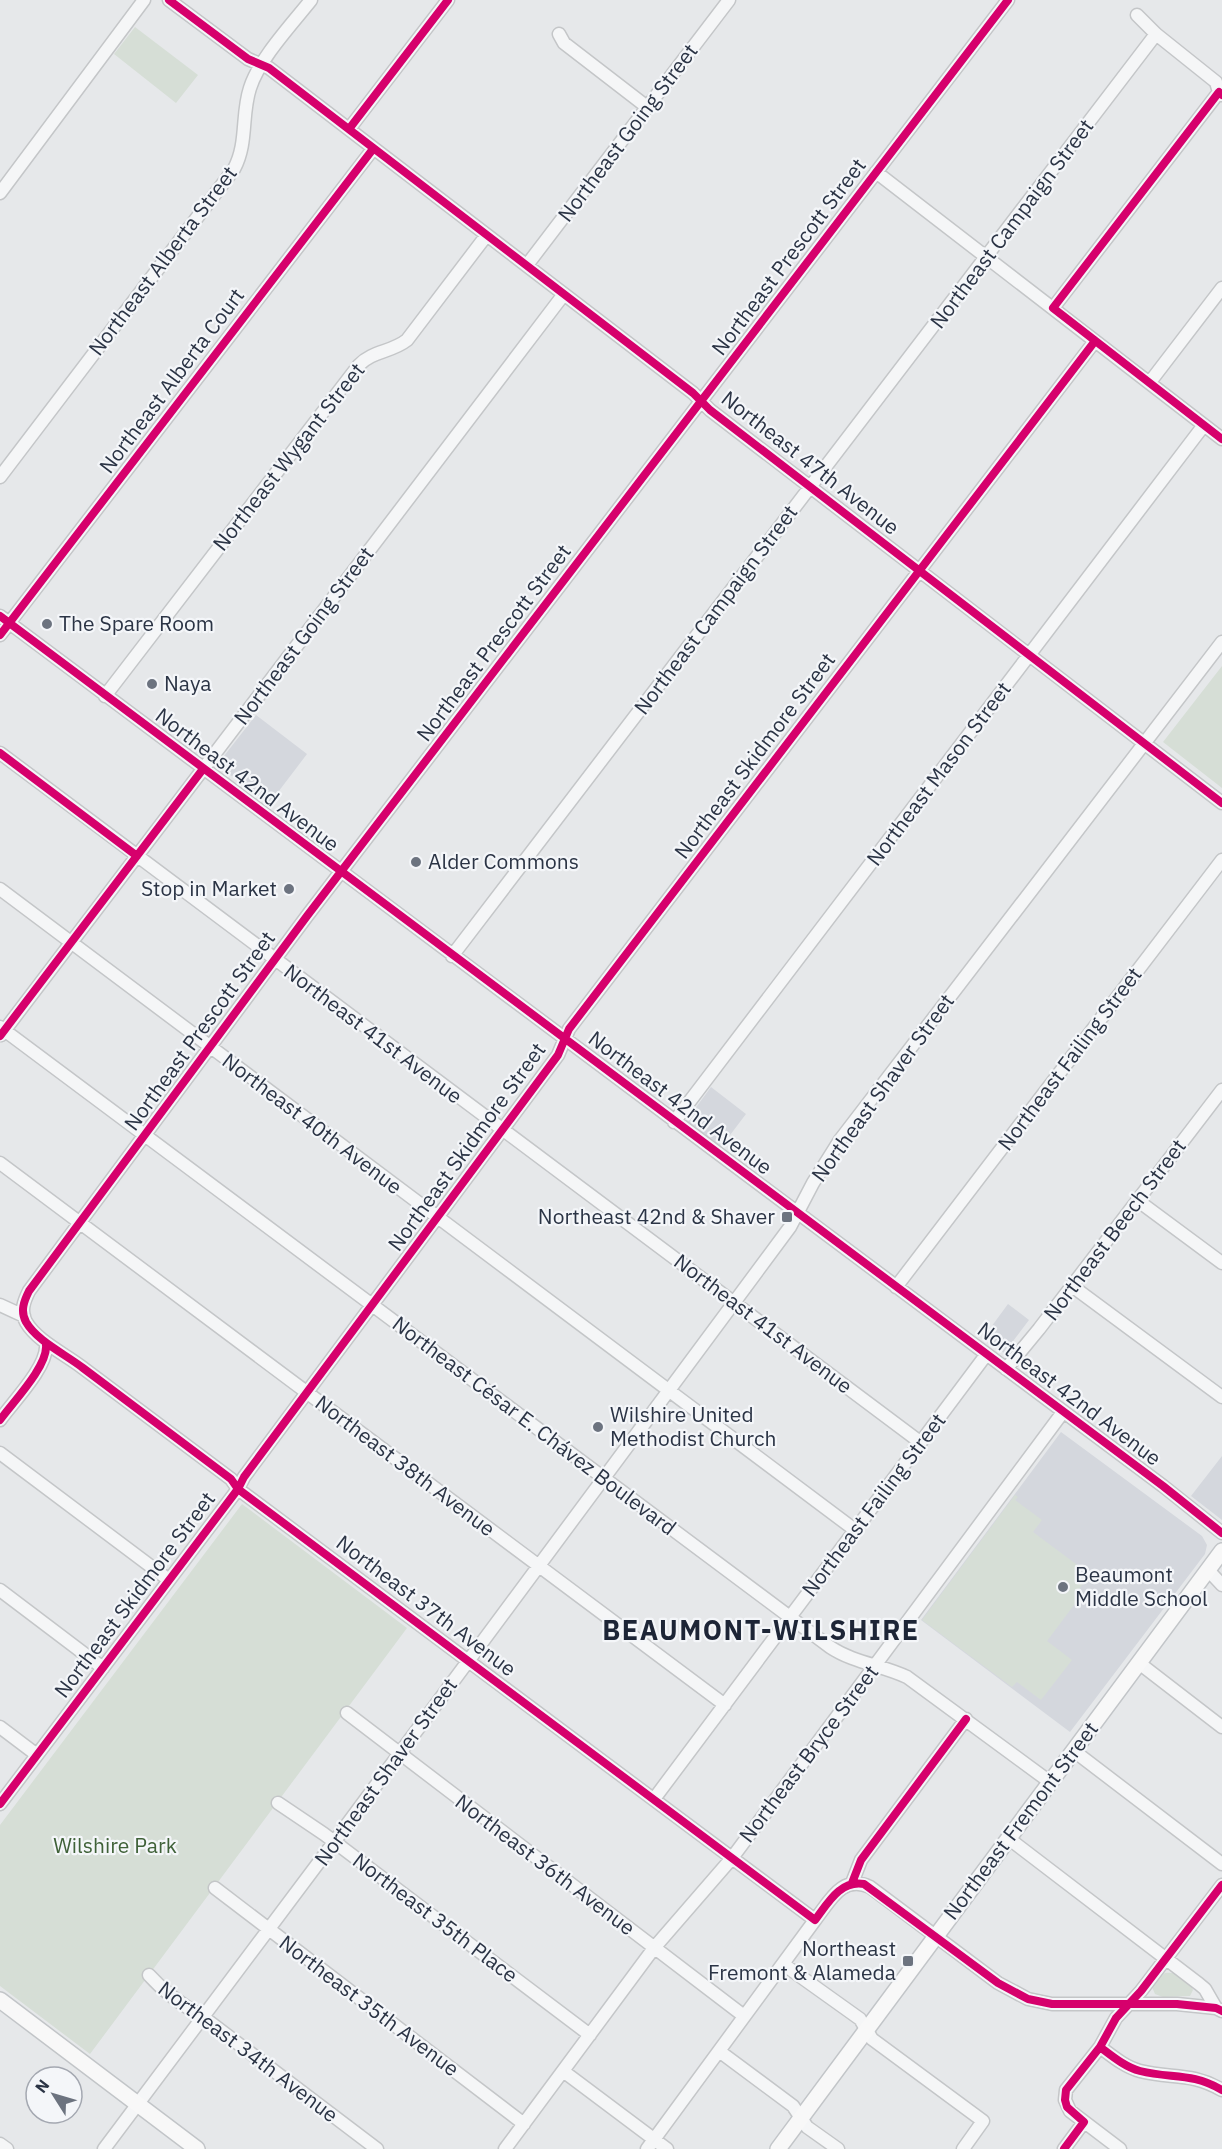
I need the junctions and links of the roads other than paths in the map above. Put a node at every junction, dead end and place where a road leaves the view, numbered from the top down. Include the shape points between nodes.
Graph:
1 (144, 0) edge
2 (169, 0) edge
3 (311, 0) edge
4 (448, 0) edge
5 (729, 0) edge
6 (1008, 0) edge
7 (1137, 15) dead end
8 (559, 34) dead end
9 (1156, 34) junction
10 (261, 65) junction
11 (1220, 94) edge
12 (647, 107) junction
13 (349, 129) junction
14 (373, 148) junction
15 (876, 172) junction
16 (0, 193) edge
17 (486, 236) junction
18 (986, 257) junction
19 (527, 265) junction
20 (1222, 288) edge
21 (564, 294) junction
22 (1053, 308) junction
23 (1095, 341) junction
24 (1150, 382) junction
25 (701, 401) junction
26 (1204, 425) junction
27 (1222, 439) edge
28 (0, 477) edge
29 (810, 487) junction
30 (920, 571) junction
31 (5, 620) edge
32 (0, 635) edge
33 (1222, 642) edge
34 (1029, 656) junction
35 (105, 696) junction
36 (1144, 743) junction
37 (0, 753) edge
38 (203, 769) junction
39 (1222, 803) edge
40 (137, 856) junction
41 (1222, 860) edge
42 (341, 873) junction
43 (0, 889) edge
44 (71, 943) junction
45 (452, 956) junction
46 (275, 960) junction
47 (2, 1031) edge
48 (565, 1040) junction
49 (210, 1047) junction
50 (1221, 1094) edge
51 (674, 1122) junction
52 (503, 1130) junction
53 (145, 1135) junction
54 (0, 1163) edge
55 (1137, 1200) junction
56 (796, 1213) junction
57 (438, 1218) junction
58 (80, 1223) junction
59 (1222, 1263) edge
60 (1072, 1286) junction
61 (896, 1287) junction
62 (734, 1303) junction
63 (0, 1305) edge
64 (372, 1305) junction
65 (24, 1316) junction
66 (46, 1345) junction
67 (986, 1354) junction
68 (1006, 1370) junction
69 (669, 1390) junction
70 (307, 1393) junction
71 (1222, 1397) edge
72 (1063, 1412) junction
73 (0, 1420) edge
74 (920, 1442) junction
75 (0, 1453) edge
76 (603, 1478) junction
77 (238, 1489) junction
78 (855, 1530) junction
79 (1222, 1533) edge
80 (1222, 1551) edge
81 (538, 1565) junction
82 (1208, 1570) junction
83 (169, 1581) junction
84 (1222, 1585) edge
85 (0, 1590) edge
86 (790, 1617) junction
87 (469, 1660) junction
88 (1139, 1663) junction
89 (875, 1665) junction
90 (103, 1668) junction
91 (725, 1705) junction
92 (347, 1713) dead end
93 (966, 1719) junction
94 (1222, 1726) edge
95 (0, 1727) edge
96 (1074, 1751) junction
97 (399, 1754) junction
98 (37, 1755) junction
99 (1050, 1782) junction
100 (654, 1799) junction
101 (278, 1803) dead end
102 (0, 1804) edge
103 (1008, 1838) junction
104 (334, 1842) junction
105 (732, 1858) junction
106 (1222, 1864) edge
107 (852, 1883) junction
108 (1222, 1885) edge
109 (215, 1888) dead end
110 (815, 1920) junction
111 (269, 1930) junction
112 (936, 1936) junction
113 (654, 1948) junction
114 (1166, 1958) junction
115 (783, 1964) junction
116 (149, 1975) dead end
117 (0, 2000) edge
118 (1130, 2003) junction
119 (1219, 2010) edge
120 (744, 2016) junction
121 (203, 2017) junction
122 (866, 2030) junction
123 (590, 2035) junction
124 (1100, 2047) junction
125 (719, 2051) junction
126 (563, 2071) junction
127 (1222, 2090) edge
128 (138, 2105) junction
129 (801, 2117) junction
130 (1084, 2122) junction
131 (524, 2124) junction
132 (0, 2144) edge
133 (650, 2144) edge
134 (7, 2149) edge
135 (104, 2149) edge
136 (196, 2149) edge
137 (377, 2149) edge
138 (505, 2149) edge
139 (668, 2149) edge
140 (777, 2149) edge
141 (838, 2149) edge
142 (963, 2149) edge
143 (1064, 2149) edge
144 (1120, 2149) edge

1 - 16 street
2 - 10 street, Northeast 47th Avenue
3 - 10 street, Northeast Alberta Street
4 - 13 street
5 - 12 street, Northeast Going Street
6 - 15 street, Northeast Prescott Street
7 - 9 street
8 - 12 street via 564,43
9 - 11 street via 1216,82
9 - 18 street, Northeast Campaign Street
10 - 13 street, Northeast 47th Avenue
10 - 28 street, Northeast Alberta Street via 249,88 244,142 234,169
11 - 22 street
12 - 19 street, Northeast Going Street
13 - 14 street, Northeast 47th Avenue
14 - 17 street, Northeast 47th Avenue
14 - 31 street, Northeast Alberta Court
15 - 18 street
15 - 25 street, Northeast Prescott Street
17 - 19 street, Northeast 47th Avenue
17 - 35 street, Northeast Wygant Street via 407,340 359,364
18 - 22 street
18 - 29 street, Northeast Campaign Street
19 - 21 street, Northeast 47th Avenue
20 - 24 street
21 - 25 street, Northeast 47th Avenue
21 - 38 street, Northeast Going Street
22 - 23 street
23 - 24 street
23 - 30 street, Northeast Skidmore Street
24 - 26 street
25 - 29 street, Northeast 47th Avenue
25 - 42 street, Northeast Prescott Street
26 - 27 street
26 - 34 street, Northeast Mason Street
29 - 30 street, Northeast 47th Avenue
29 - 45 street, Northeast Campaign Street
30 - 34 street, Northeast 47th Avenue
30 - 48 street, Northeast Skidmore Street via 569,1029
31 - 32 street, Northeast Alberta Court
31 - 35 street, Northeast 42nd Avenue
33 - 36 street, Northeast Shaver Street
34 - 36 street, Northeast 47th Avenue
34 - 51 street, Northeast Mason Street
35 - 38 street, Northeast 42nd Avenue
36 - 39 street, Northeast 47th Avenue
36 - 56 street, Northeast Shaver Street via 840,1140
37 - 40 street, Northeast 41st Avenue
38 - 40 street, Northeast Going Street
38 - 42 street, Northeast 42nd Avenue
40 - 44 street, Northeast Going Street
40 - 46 street, Northeast 41st Avenue
41 - 61 street, Northeast Failing Street
42 - 45 street, Northeast 42nd Avenue
42 - 46 street, Northeast Prescott Street
43 - 44 street, Northeast 40th Avenue
44 - 47 street, Northeast Going Street
44 - 49 street, Northeast 40th Avenue
45 - 48 street, Northeast 42nd Avenue
46 - 49 street, Northeast Prescott Street
46 - 52 street, Northeast 41st Avenue
47 - 53 street, Northeast César E. Chávez Boulevard
48 - 51 street, Northeast 42nd Avenue
48 - 52 street, Northeast Skidmore Street
49 - 53 street, Northeast Prescott Street
49 - 57 street, Northeast 40th Avenue
50 - 55 street, Northeast Beech Street
51 - 56 street, Northeast 42nd Avenue
52 - 57 street, Northeast Skidmore Street
52 - 62 street, Northeast 41st Avenue
53 - 58 street, Northeast Prescott Street
53 - 64 street, Northeast César E. Chávez Boulevard
54 - 58 street, Northeast 38th Avenue
55 - 59 street
55 - 60 street, Northeast Beech Street
56 - 61 street, Northeast 42nd Avenue
56 - 62 street, Northeast Shaver Street via 790,1227
57 - 64 street, Northeast Skidmore Street
57 - 69 street, Northeast 40th Avenue
58 - 65 street, Northeast Prescott Street via 29,1291
58 - 70 street, Northeast 38th Avenue
60 - 68 street, Northeast Beech Street
60 - 71 street
61 - 67 street, Northeast 42nd Avenue
62 - 69 street, Northeast Shaver Street
62 - 74 street, Northeast 41st Avenue
63 - 65 street, Northeast 37th Avenue
64 - 70 street, Northeast Skidmore Street
64 - 76 street, Northeast César E. Chávez Boulevard
65 - 66 street, Northeast 37th Avenue
66 - 73 street via 39,1367
66 - 77 street, Northeast 37th Avenue via 57,1349 231,1479
67 - 68 street, Northeast 42nd Avenue
67 - 74 street, Northeast Failing Street
68 - 72 street, Northeast 42nd Avenue
69 - 76 street, Northeast Shaver Street
69 - 78 street, Northeast 40th Avenue
70 - 77 street, Northeast Skidmore Street
70 - 81 street, Northeast 38th Avenue
72 - 79 street, Northeast 42nd Avenue
72 - 89 street, Northeast Bryce Street
74 - 78 street, Northeast Failing Street
75 - 83 street
76 - 81 street, Northeast Shaver Street
76 - 86 street, Northeast César E. Chávez Boulevard
77 - 83 street, Northeast Skidmore Street
77 - 87 street, Northeast 37th Avenue
78 - 86 street, Northeast Failing Street
80 - 82 main road, Northeast Fremont Street
81 - 87 street, Northeast Shaver Street
81 - 91 street, Northeast 38th Avenue
82 - 84 street
82 - 88 main road, Northeast Fremont Street
83 - 90 street, Northeast Skidmore Street
85 - 90 street
86 - 89 street, Northeast César E. Chávez Boulevard via 839,1653
86 - 91 street, Northeast Failing Street
87 - 97 street, Northeast Shaver Street
87 - 100 street, Northeast 37th Avenue
88 - 94 street
88 - 96 main road, Northeast Fremont Street
89 - 93 street, Northeast César E. Chávez Boulevard via 907,1677
89 - 105 street, Northeast Bryce Street
90 - 98 street, Northeast Skidmore Street
91 - 100 street, Northeast Failing Street
92 - 97 street, Northeast 36th Avenue
93 - 99 street, Northeast César E. Chávez Boulevard
93 - 107 street via 861,1860
95 - 98 street
96 - 99 main road, Northeast Fremont Street
96 - 106 street
97 - 104 street, Northeast Shaver Street
97 - 113 street, Northeast 36th Avenue
98 - 102 street, Northeast Skidmore Street
99 - 103 main road, Northeast Fremont Street
100 - 105 street, Northeast 37th Avenue
101 - 104 street, Northeast 35th Place
103 - 112 main road, Northeast Fremont Street
103 - 114 street
104 - 111 street, Northeast Shaver Street
104 - 123 street, Northeast 35th Place
105 - 110 street, Northeast 37th Avenue
105 - 113 street, Northeast Bryce Street
107 - 110 street via 836,1893
107 - 112 street via 870,1887
108 - 114 street
109 - 111 street, Northeast 35th Avenue
110 - 115 street
111 - 121 street, Northeast Shaver Street
111 - 131 street, Northeast 35th Avenue
112 - 118 street via 998,1983 1028,1999 1052,2004
112 - 122 main road, Northeast Fremont Street
113 - 120 street, Northeast 36th Avenue
113 - 123 street, Northeast Bryce Street
114 - 118 street
114 - 119 street via 1205,1989
115 - 120 street
115 - 122 street via 860,2019
116 - 121 street, Northeast 34th Avenue via 170,1996
117 - 128 main road
118 - 119 street
118 - 124 street via 1116,2018
120 - 125 street
121 - 128 street, Northeast Shaver Street
121 - 137 street, Northeast 34th Avenue
122 - 129 main road, Northeast Fremont Street
122 - 142 street via 983,2121
123 - 126 street, Northeast Bryce Street
124 - 127 street via 1139,2071 1201,2079
124 - 130 street via 1065,2094 1067,2107
125 - 129 street via 793,2106
125 - 133 street
126 - 131 street, Northeast Bryce Street
126 - 133 street
128 - 135 street, Northeast Shaver Street
128 - 136 main road
129 - 140 main road, Northeast Fremont Street
129 - 141 street via 807,2127
130 - 143 street
130 - 144 street
131 - 138 street, Northeast Bryce Street
132 - 134 street
133 - 139 street

